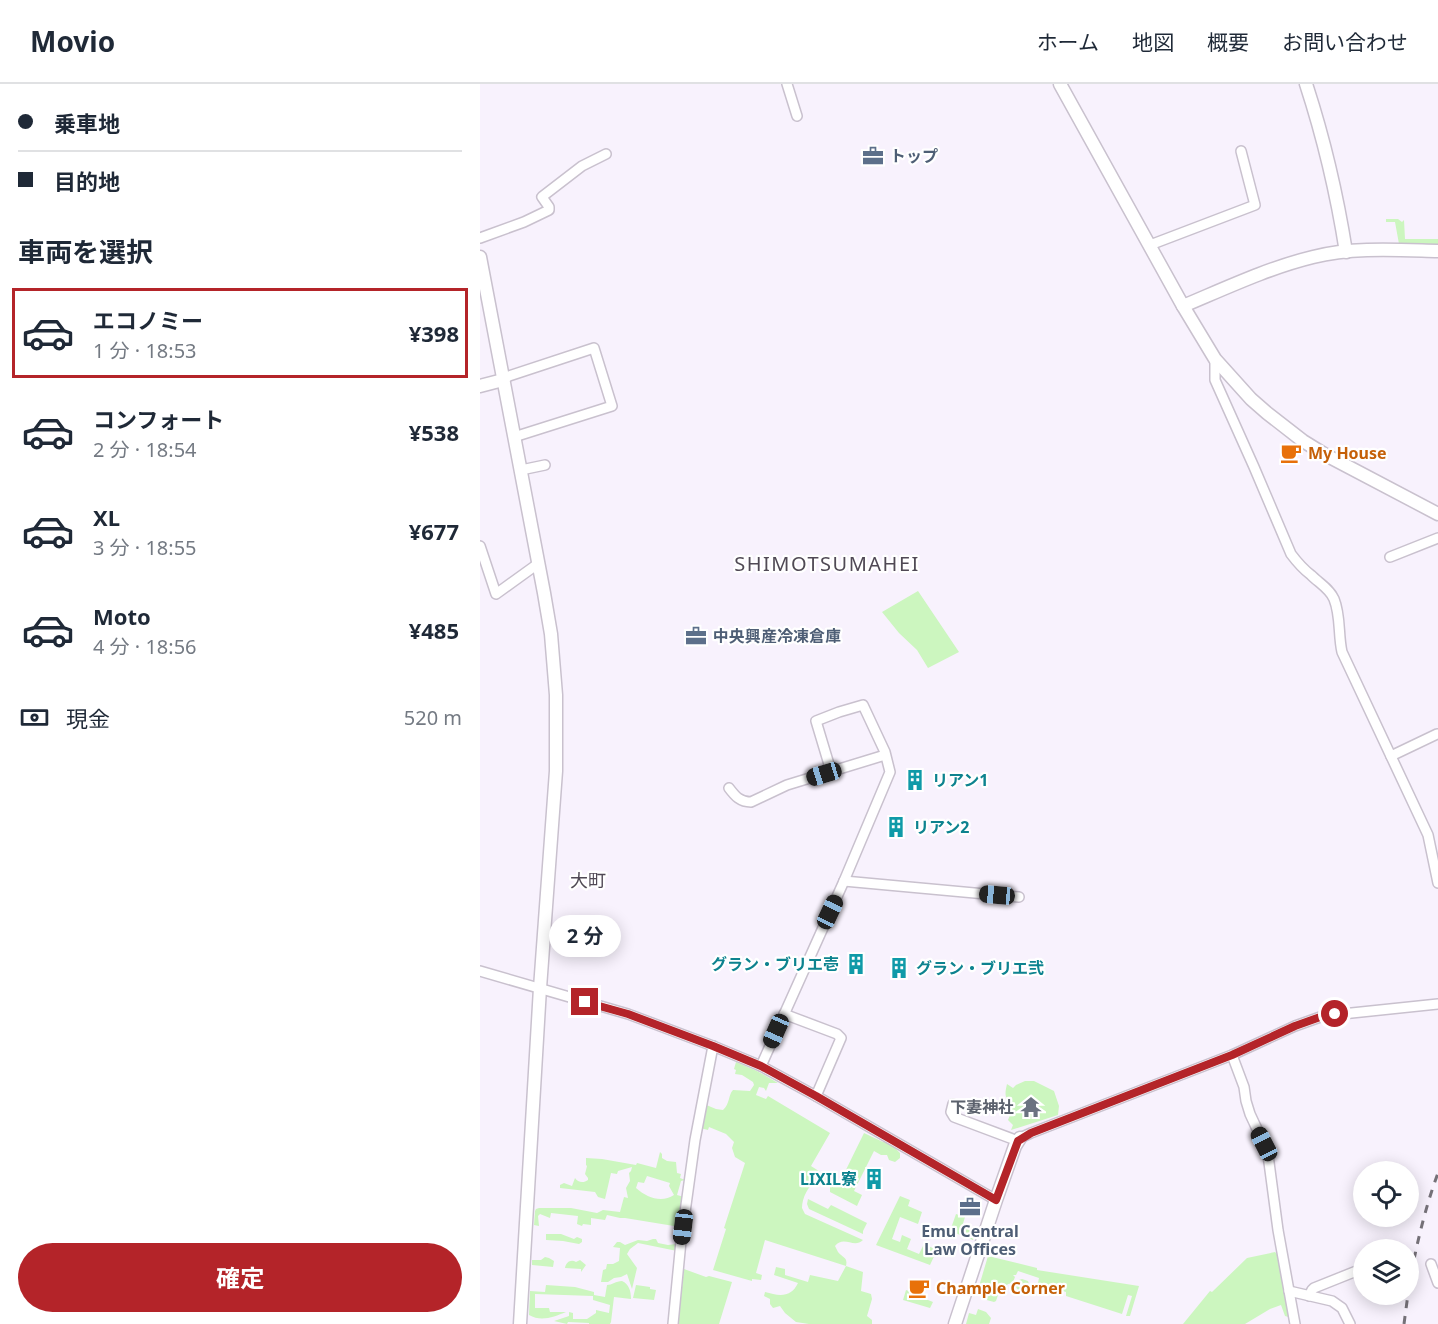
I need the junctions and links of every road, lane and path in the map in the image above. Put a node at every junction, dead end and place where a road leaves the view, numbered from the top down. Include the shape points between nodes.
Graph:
1 (787, 84) edge
2 (1060, 84) edge
3 (1306, 84) edge
4 (797, 116) dead end
5 (1241, 151) dead end
6 (606, 154) dead end
7 (480, 238) edge
8 (1150, 244) junction
9 (1438, 251) edge
10 (1346, 252) junction
11 (481, 263) edge
12 (484, 300) edge
13 (1183, 306) junction
14 (1215, 359) junction
15 (503, 380) junction
16 (480, 386) edge
17 (514, 437) junction
18 (545, 465) dead end
19 (521, 470) junction
20 (1438, 514) edge
21 (1438, 538) edge
22 (480, 546) edge
23 (1390, 557) dead end
24 (539, 563) junction
25 (1437, 734) edge
26 (885, 755) junction
27 (1391, 756) junction
28 (831, 771) junction
29 (729, 788) dead end
30 (844, 881) junction
31 (1438, 883) edge
32 (1019, 897) dead end
33 (480, 971) edge
34 (540, 988) junction
35 (1438, 1004) edge
36 (784, 1014) junction
37 (713, 1046) junction
38 (1232, 1055) junction
39 (761, 1066) junction
40 (816, 1096) junction
41 (953, 1104) dead end
42 (1019, 1139) junction
43 (996, 1200) junction
44 (1431, 1264) dead end
45 (1353, 1272) edge
46 (1438, 1283) edge
47 (1289, 1292) junction
48 (1309, 1296) junction
49 (520, 1324) edge
50 (673, 1324) edge
51 (955, 1324) edge
52 (1295, 1324) edge
53 (1350, 1324) edge

1 - 4 street
2 - 8 street
3 - 10 street via 1329,164
5 - 8 street via 1255,205
6 - 7 street via 582,166 543,195 549,210
8 - 13 street
9 - 10 street
10 - 13 street via 1314,256 1279,267
11 - 12 street
12 - 15 street
13 - 14 street
14 - 20 street via 1259,406 1303,441
14 - 27 street via 1215,380 1291,554 1332,594 1342,652
15 - 16 street
15 - 17 street
15 - 17 street via 594,348 612,405
17 - 19 street
18 - 19 street
19 - 24 street
21 - 23 street
22 - 24 street via 496,594
24 - 34 street via 551,634 557,708
25 - 27 street
26 - 28 street
26 - 28 street via 863,705 839,712 816,721
26 - 30 street via 890,772
27 - 31 street via 1428,836
28 - 29 street via 751,802 737,798
30 - 32 street
30 - 36 street
33 - 34 street
34 - 37 street via 628,1014
34 - 49 street
35 - 38 street via 1323,1016
36 - 39 street
36 - 40 street via 841,1038
37 - 39 street
37 - 50 street via 695,1140
38 - 42 street
38 - 47 street via 1250,1114 1268,1155
39 - 40 street
40 - 43 street
41 - 42 street via 954,1118
42 - 43 street
43 - 51 street
44 - 46 street
45 - 48 street via 1314,1288
47 - 48 street
47 - 52 street
48 - 53 street via 1337,1304

